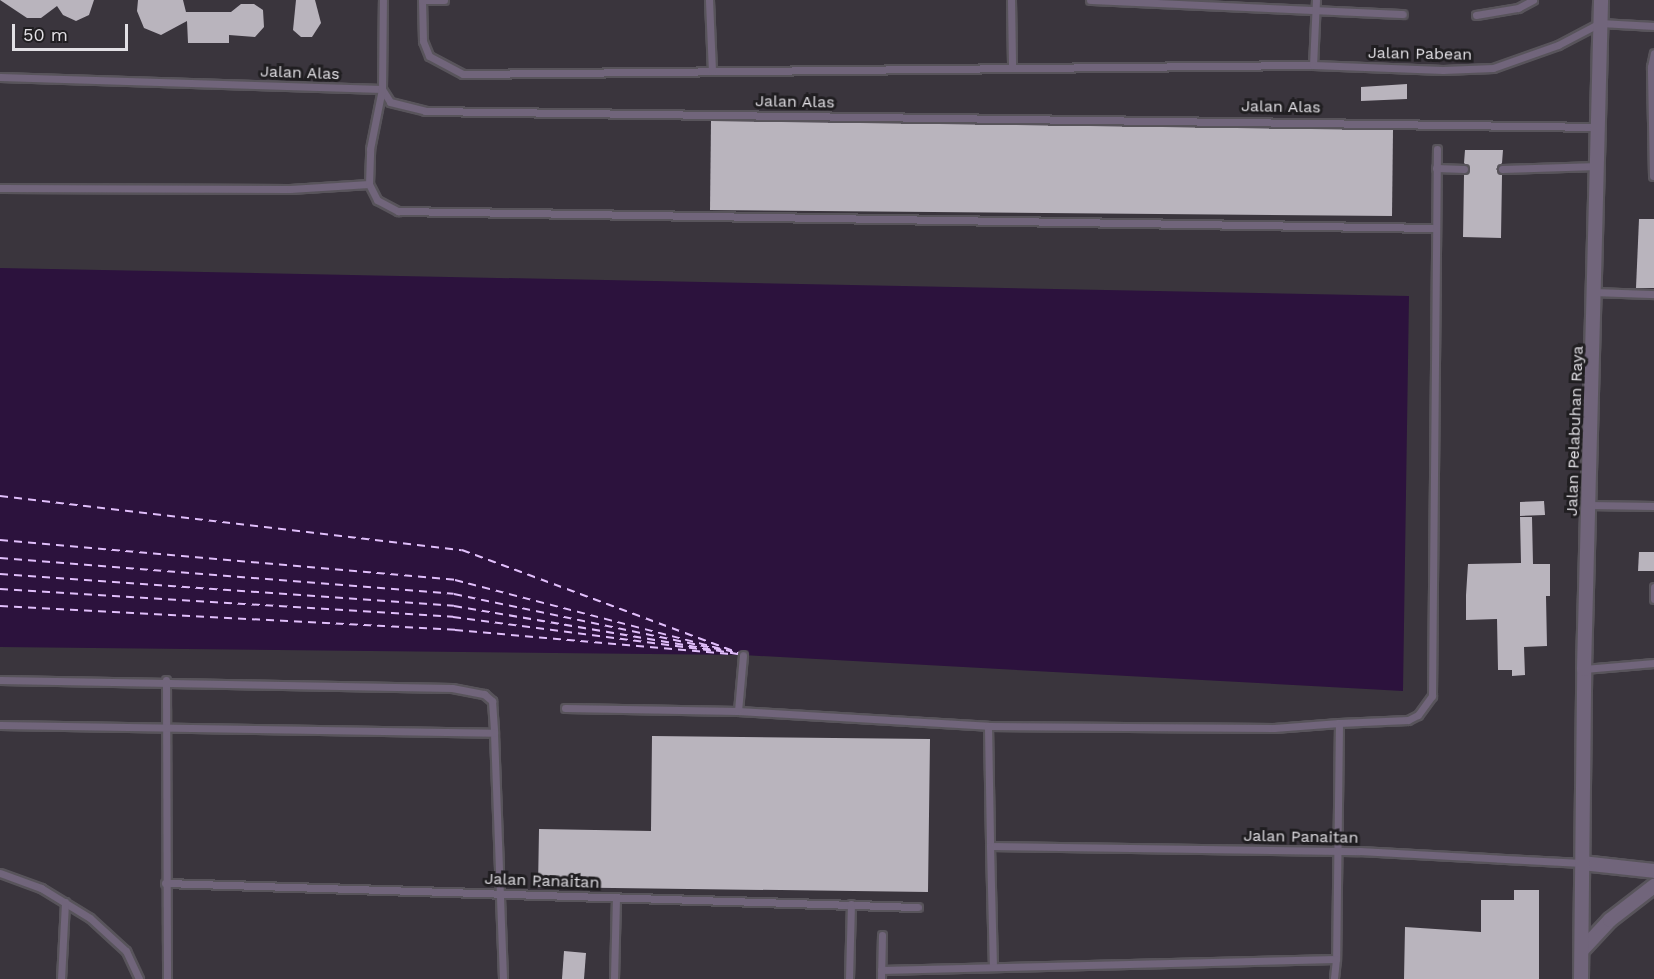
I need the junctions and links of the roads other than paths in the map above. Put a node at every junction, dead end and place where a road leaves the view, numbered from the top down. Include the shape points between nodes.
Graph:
1 (383, 0) edge
2 (422, 0) edge
3 (444, 0) edge
4 (709, 0) edge
5 (1011, 0) edge
6 (1090, 0) edge
7 (1316, 0) edge
8 (1533, 0) edge
9 (1601, 0) edge
10 (1316, 11) junction
11 (1403, 14) dead end
12 (1476, 15) dead end
13 (1600, 24) junction
14 (1654, 26) edge
15 (1654, 53) edge
16 (1313, 65) junction
17 (1012, 67) junction
18 (712, 71) junction
19 (0, 77) edge
20 (382, 89) junction
21 (1599, 127) junction
22 (1437, 149) dead end
23 (1598, 166) junction
24 (1436, 168) junction
25 (1464, 169) dead end
26 (1502, 169) dead end
27 (1653, 176) edge
28 (369, 184) junction
29 (0, 188) edge
30 (1435, 228) junction
31 (1596, 292) junction
32 (1652, 294) edge
33 (1654, 302) edge
34 (1588, 505) junction
35 (1654, 506) edge
36 (1654, 587) edge
37 (1654, 599) edge
38 (743, 655) dead end
39 (1654, 663) edge
40 (1584, 669) junction
41 (0, 680) edge
42 (166, 680) junction
43 (565, 708) dead end
44 (738, 711) junction
45 (1339, 723) junction
46 (0, 725) edge
47 (166, 726) junction
48 (988, 726) junction
49 (494, 733) junction
50 (990, 846) junction
51 (1336, 851) junction
52 (1582, 863) junction
53 (1654, 872) edge
54 (0, 873) edge
55 (165, 883) junction
56 (1654, 886) edge
57 (501, 892) junction
58 (616, 897) junction
59 (65, 902) junction
60 (851, 904) junction
61 (918, 907) dead end
62 (882, 935) dead end
63 (1582, 950) junction
64 (1336, 959) junction
65 (993, 968) junction
66 (880, 970) junction
67 (62, 979) edge
68 (139, 979) edge
69 (167, 979) edge
70 (503, 979) edge
71 (614, 979) edge
72 (849, 979) edge
73 (880, 979) edge
74 (1334, 979) edge
75 (1581, 979) edge

1 - 20 lane
2 - 3 lane
2 - 18 lane, Jalan Pabean via 423,42 429,56 463,74
4 - 18 lane
5 - 17 lane
6 - 10 lane
7 - 10 lane
8 - 12 lane via 1518,8
9 - 13 street, Jalan Pelabuhan Raya
10 - 11 lane
10 - 16 lane
13 - 14 lane, Jalan Pabean
13 - 16 lane, Jalan Pabean via 1558,45 1493,68
13 - 21 street, Jalan Pelabuhan Raya
15 - 27 lane
16 - 17 lane, Jalan Pabean
17 - 18 lane, Jalan Pabean
19 - 20 lane, Jalan Alas
20 - 21 lane, Jalan Alas via 390,102 425,111
20 - 28 lane via 370,149
21 - 23 street, Jalan Pelabuhan Raya
22 - 24 lane
23 - 26 lane
23 - 31 street, Jalan Pelabuhan Raya
24 - 25 lane
24 - 30 lane
28 - 29 lane via 290,189
28 - 30 lane via 377,200 398,211
30 - 45 lane via 1432,696 1418,716 1408,720
31 - 32 lane
31 - 34 street, Jalan Pelabuhan Raya
32 - 33 lane
34 - 35 lane
34 - 40 street, Jalan Pelabuhan Raya
36 - 37 lane
38 - 44 lane
39 - 40 lane
40 - 52 street, Jalan Pelabuhan Raya
41 - 42 lane
42 - 47 lane
42 - 49 lane via 471,690 492,701
43 - 44 lane
44 - 48 lane
45 - 48 lane via 1274,728
45 - 51 lane
46 - 47 lane
47 - 49 lane
47 - 55 lane
48 - 50 lane
49 - 57 lane
50 - 51 lane, Jalan Panaitan
50 - 65 lane
51 - 52 lane, Jalan Panaitan
51 - 64 lane
52 - 53 street
52 - 63 street, Jalan Pelabuhan Raya
54 - 59 lane via 41,888
55 - 57 lane, Jalan Panaitan
55 - 69 lane
56 - 63 street via 1610,920
57 - 58 lane, Jalan Panaitan
57 - 70 lane
58 - 60 lane, Jalan Panaitan
58 - 71 lane
59 - 67 lane
59 - 68 lane via 90,918 126,951
60 - 61 lane, Jalan Panaitan
60 - 72 lane
62 - 66 lane
63 - 75 street, Jalan Pelabuhan Raya
64 - 65 lane
64 - 74 lane
65 - 66 lane
66 - 73 lane

